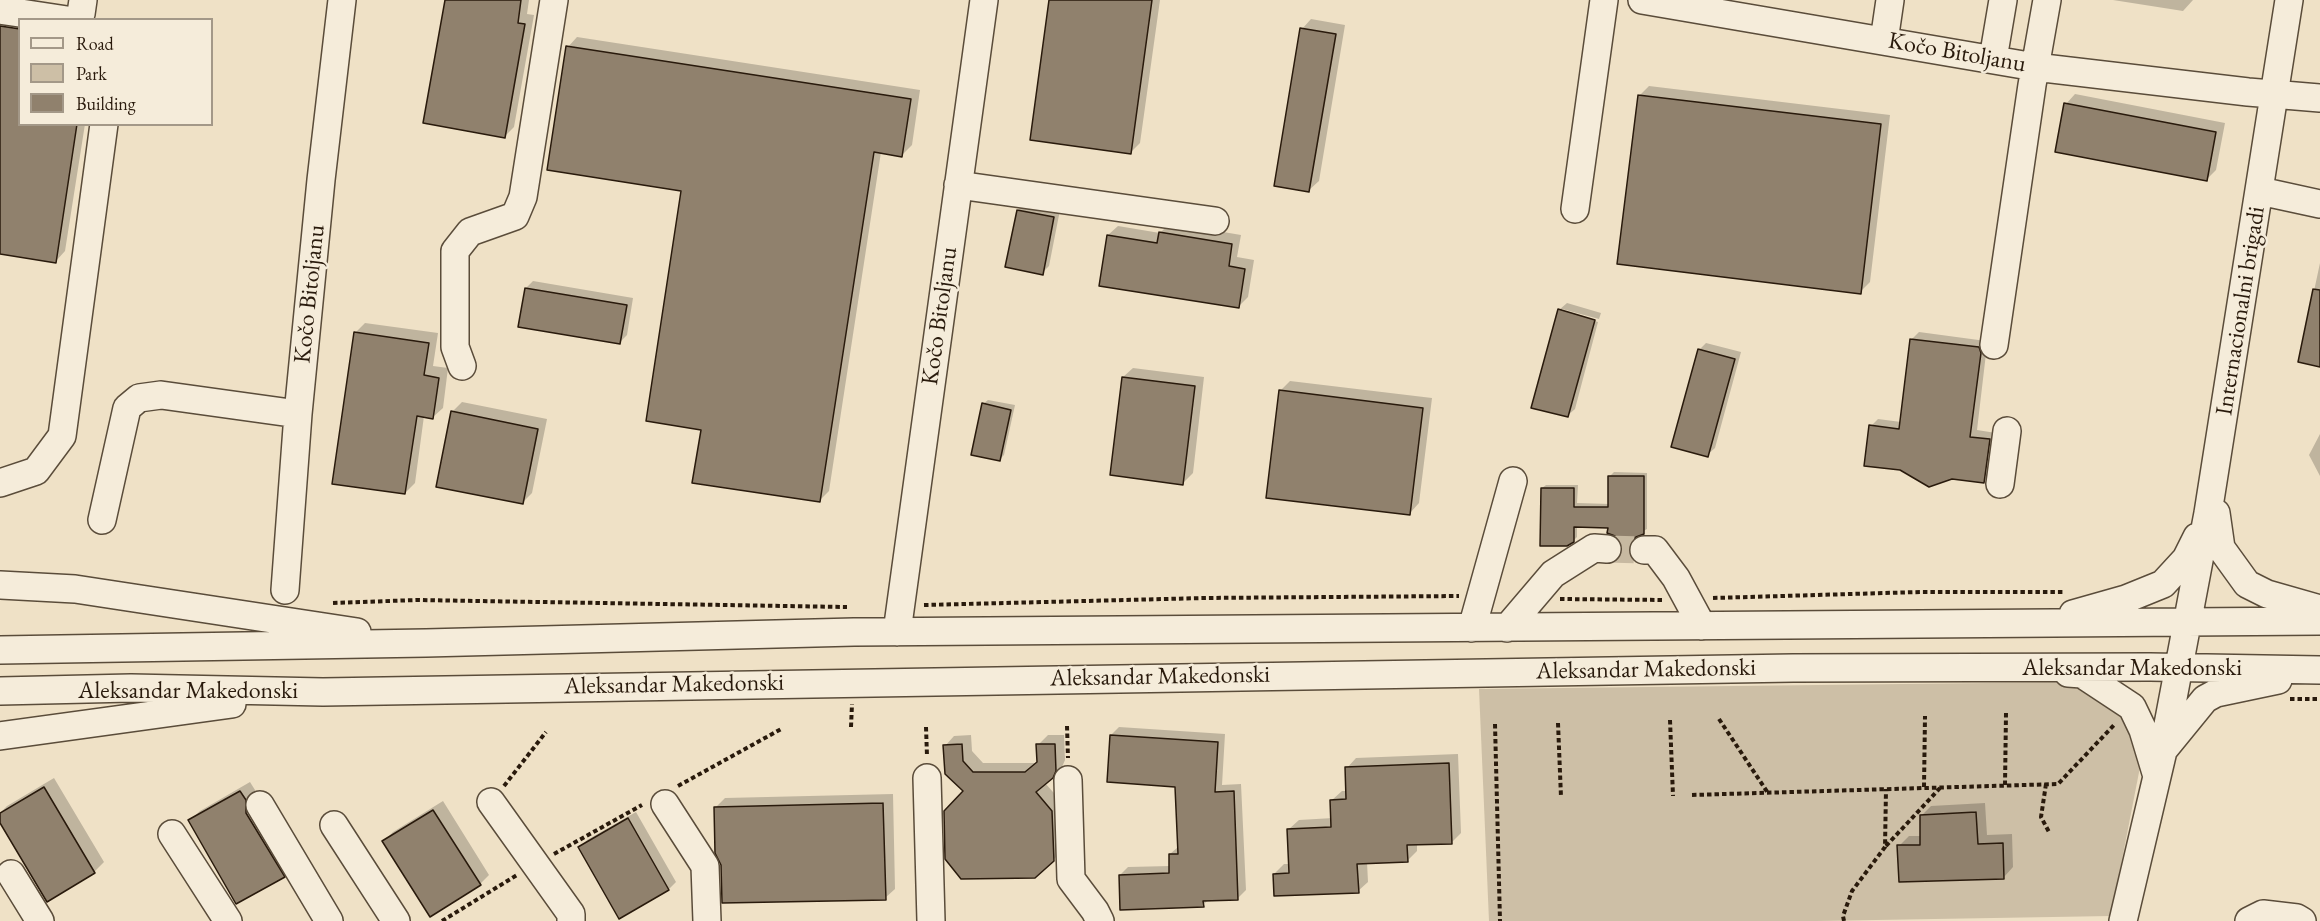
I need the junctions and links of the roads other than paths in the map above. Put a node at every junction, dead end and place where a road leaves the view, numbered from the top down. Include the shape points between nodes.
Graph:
1 (342, 0) edge
2 (554, 0) edge
3 (984, 0) edge
4 (1604, 0) edge
5 (1642, 0) edge
6 (1890, 0) edge
7 (2003, 0) edge
8 (2046, 0) edge
9 (2289, 0) edge
10 (0, 10) edge
11 (79, 14) edge
12 (1884, 41) junction
13 (1993, 59) junction
14 (2035, 67) junction
15 (2274, 93) junction
16 (2320, 98) edge
17 (104, 126) edge
18 (958, 185) junction
19 (2260, 191) junction
20 (2320, 204) edge
21 (1575, 209) dead end
22 (1215, 220) dead end
23 (1994, 345) dead end
24 (462, 366) dead end
25 (298, 414) junction
26 (2007, 431) dead end
27 (1513, 481) dead end
28 (0, 483) edge
29 (2000, 484) dead end
30 (2212, 490) junction
31 (2207, 517) junction
32 (102, 520) dead end
33 (1607, 549) tunnel mouth
34 (1644, 550) tunnel mouth
35 (0, 585) edge
36 (296, 606) junction
37 (2320, 609) edge
38 (253, 615) junction
39 (2320, 621) edge
40 (2187, 622) junction
41 (2039, 624) junction
42 (1702, 626) junction
43 (1472, 628) junction
44 (1507, 628) junction
45 (897, 632) junction
46 (426, 643) junction
47 (0, 650) edge
48 (2013, 667) junction
49 (2178, 668) junction
50 (2320, 671) edge
51 (0, 691) edge
52 (323, 692) junction
53 (0, 736) edge
54 (2160, 763) junction
55 (927, 778) road end
56 (1068, 780) road end
57 (662, 798) road end
58 (491, 802) road end
59 (260, 805) dead end
60 (334, 825) dead end
61 (172, 834) dead end
62 (11, 874) dead end
63 (2306, 919) edge
64 (40, 921) edge
65 (228, 921) edge
66 (329, 921) edge
67 (396, 921) edge
68 (571, 921) edge
69 (707, 921) edge
70 (932, 921) edge
71 (1100, 921) edge
72 (2123, 921) edge
73 (2249, 921) edge

1 - 25 street, Kočo Bitoljanu
2 - 24 street via 523,197 515,216 470,232 455,251 454,347
3 - 18 street, Kočo Bitoljanu
4 - 21 street
5 - 12 street, Kočo Bitoljanu
6 - 12 street
7 - 13 street
8 - 14 street
9 - 15 street, Internacionalni brigadi
10 - 11 street
12 - 13 street, Kočo Bitoljanu
13 - 14 street, Kočo Bitoljanu
14 - 15 street, Kočo Bitoljanu
14 - 23 street
15 - 16 street, Kočo Bitoljanu
15 - 19 street, Internacionalni brigadi
17 - 28 street via 62,436 36,471
18 - 22 street
18 - 45 street, Kočo Bitoljanu
19 - 20 street
19 - 30 street, Internacionalni brigadi
25 - 32 street via 161,395 139,398 127,408
25 - 36 street, Kočo Bitoljanu
26 - 29 street
27 - 43 street
30 - 31 street, Internacionalni brigadi
30 - 37 street via 2221,548 2247,584
31 - 40 street, Internacionalni brigadi
31 - 41 street via 2186,559 2163,584
33 - 44 street via 1594,548 1553,574
34 - 42 street via 1655,550 1676,578
35 - 38 street via 75,589
36 - 38 street
36 - 38 street
36 - 46 street
39 - 40 street, Aleksandar Makedonski
40 - 41 street, Aleksandar Makedonski
40 - 49 street, Internacionalni brigadi
41 - 42 street, Aleksandar Makedonski
42 - 44 street, Aleksandar Makedonski
43 - 44 street, Aleksandar Makedonski
43 - 45 street, Aleksandar Makedonski
45 - 46 street, Aleksandar Makedonski
46 - 47 street, Aleksandar Makedonski
48 - 49 street, Aleksandar Makedonski
48 - 52 street, Aleksandar Makedonski
48 - 54 street via 2082,674 2132,707
49 - 50 street, Aleksandar Makedonski
49 - 54 street, Internacionalni brigadi
50 - 54 street via 2205,699
51 - 52 street, Aleksandar Makedonski via 131,688
52 - 53 street
54 - 72 street, Internacionalni brigadi
55 - 70 street
56 - 71 street via 1071,879
57 - 69 street via 705,866
58 - 68 street via 572,914
59 - 66 street
60 - 67 street
61 - 65 street
62 - 64 street
63 - 73 street via 2263,914

